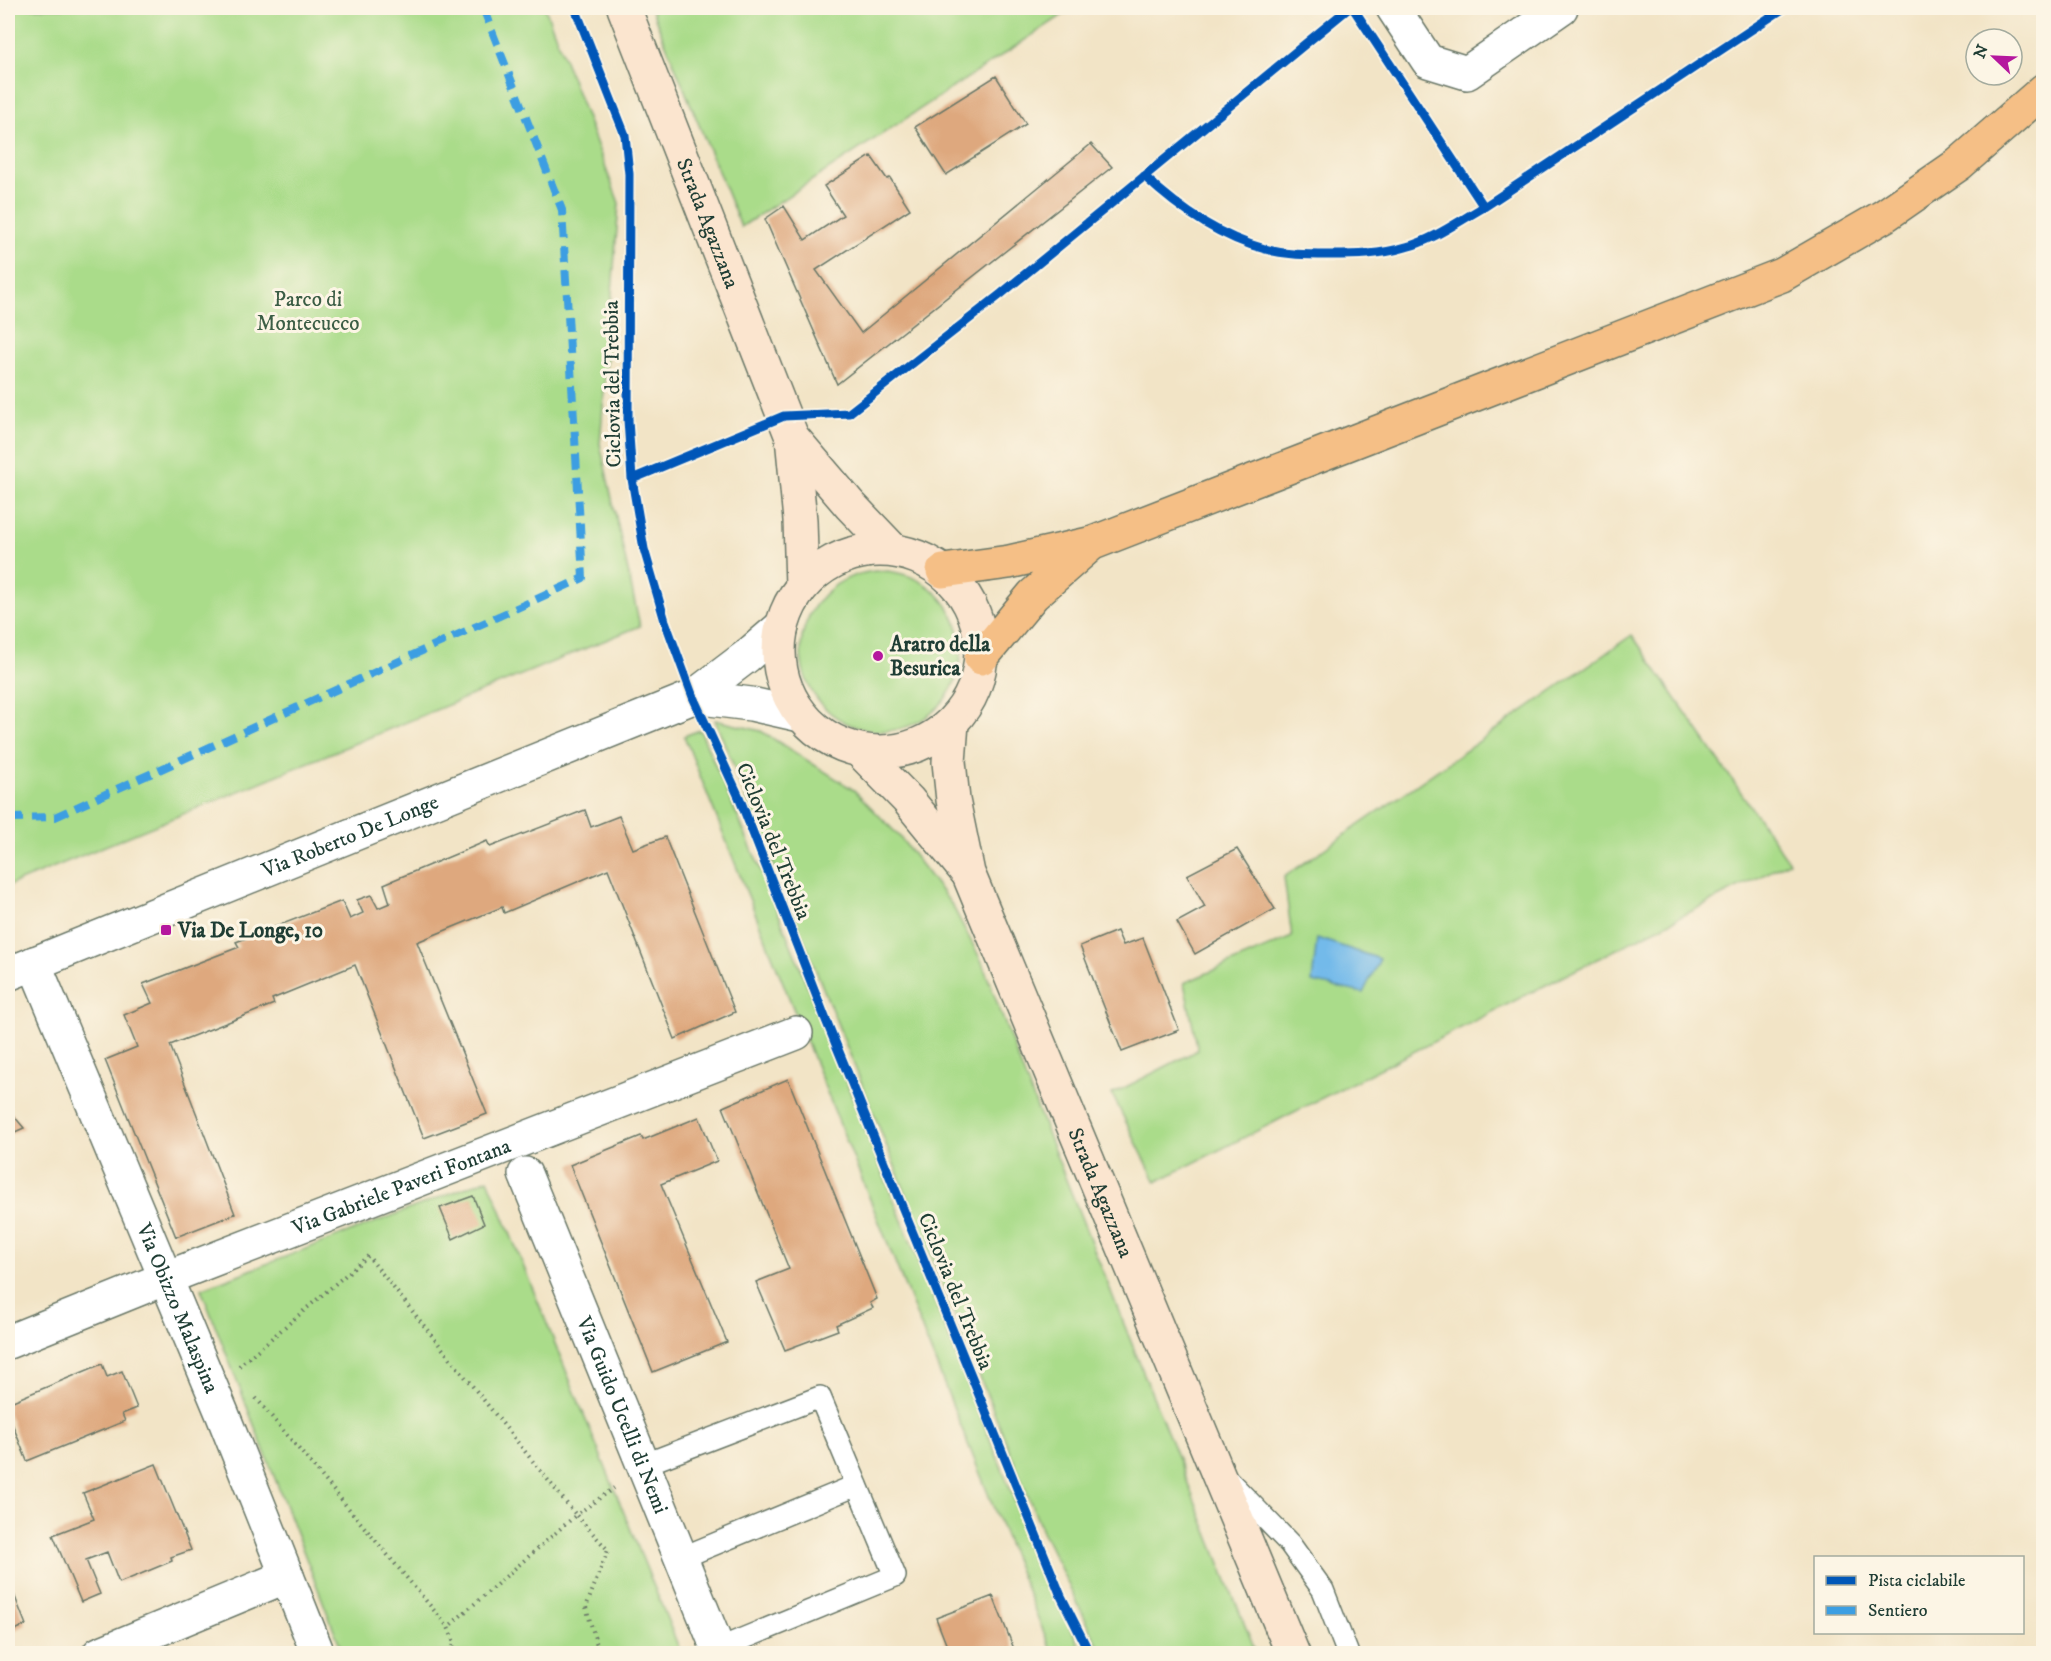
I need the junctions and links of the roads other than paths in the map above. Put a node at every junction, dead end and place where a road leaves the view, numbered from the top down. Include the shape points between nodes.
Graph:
1 (624, 8) edge
2 (1393, 8) edge
3 (1561, 8) edge
4 (2043, 90) edge
5 (792, 437) junction
6 (1093, 543) junction
7 (893, 550) junction
8 (943, 571) junction
9 (802, 586) junction
10 (782, 626) junction
11 (981, 658) junction
12 (693, 697) junction
13 (800, 715) junction
14 (952, 723) junction
15 (860, 751) junction
16 (968, 873) junction
17 (21, 968) edge
18 (796, 1033) dead end
19 (525, 1174) dead end
20 (166, 1278) junction
21 (8, 1342) edge
22 (643, 1465) junction
23 (1215, 1467) junction
24 (857, 1485) junction
25 (681, 1558) junction
26 (287, 1576) junction
27 (719, 1652) edge
28 (99, 1653) edge
29 (318, 1653) edge
30 (1293, 1653) edge
31 (1348, 1653) edge

1 - 5 main road, Strada Agazzana
2 - 3 street via 1428,61 1467,73
4 - 6 main road via 1959,164 1884,216 1782,275
5 - 7 main road
5 - 9 main road
6 - 8 main road via 1009,562
6 - 11 main road via 1033,595
7 - 8 main road via 919,557
7 - 9 main road via 859,551 828,564
8 - 11 main road via 965,596 978,625
9 - 10 main road via 789,605
10 - 12 street
10 - 13 main road via 778,657 785,687
11 - 14 main road via 977,682
12 - 13 street
12 - 17 street, Via Roberto De Longe
13 - 15 main road via 827,738
14 - 15 main road via 925,742 893,752
14 - 16 main road, Strada Agazzana via 949,762 953,801
15 - 16 main road via 908,800
16 - 23 main road, Strada Agazzana
17 - 20 street, Via Obizzo Malaspina
18 - 20 street, Via Gabriele Paveri Fontana
19 - 22 street, Via Guido Ucelli di Nemi
20 - 21 street, Via Gabriele Paveri Fontana
20 - 26 street, Via Obizzo Malaspina
22 - 24 lane via 820,1397
22 - 25 street, Via Guido Ucelli di Nemi
23 - 30 main road, Strada Agazzana
23 - 31 lane via 1290,1544 1323,1590
24 - 25 lane
24 - 27 lane via 895,1576
25 - 27 street, Via Guido Ucelli di Nemi
26 - 28 street
26 - 29 street, Via Obizzo Malaspina

